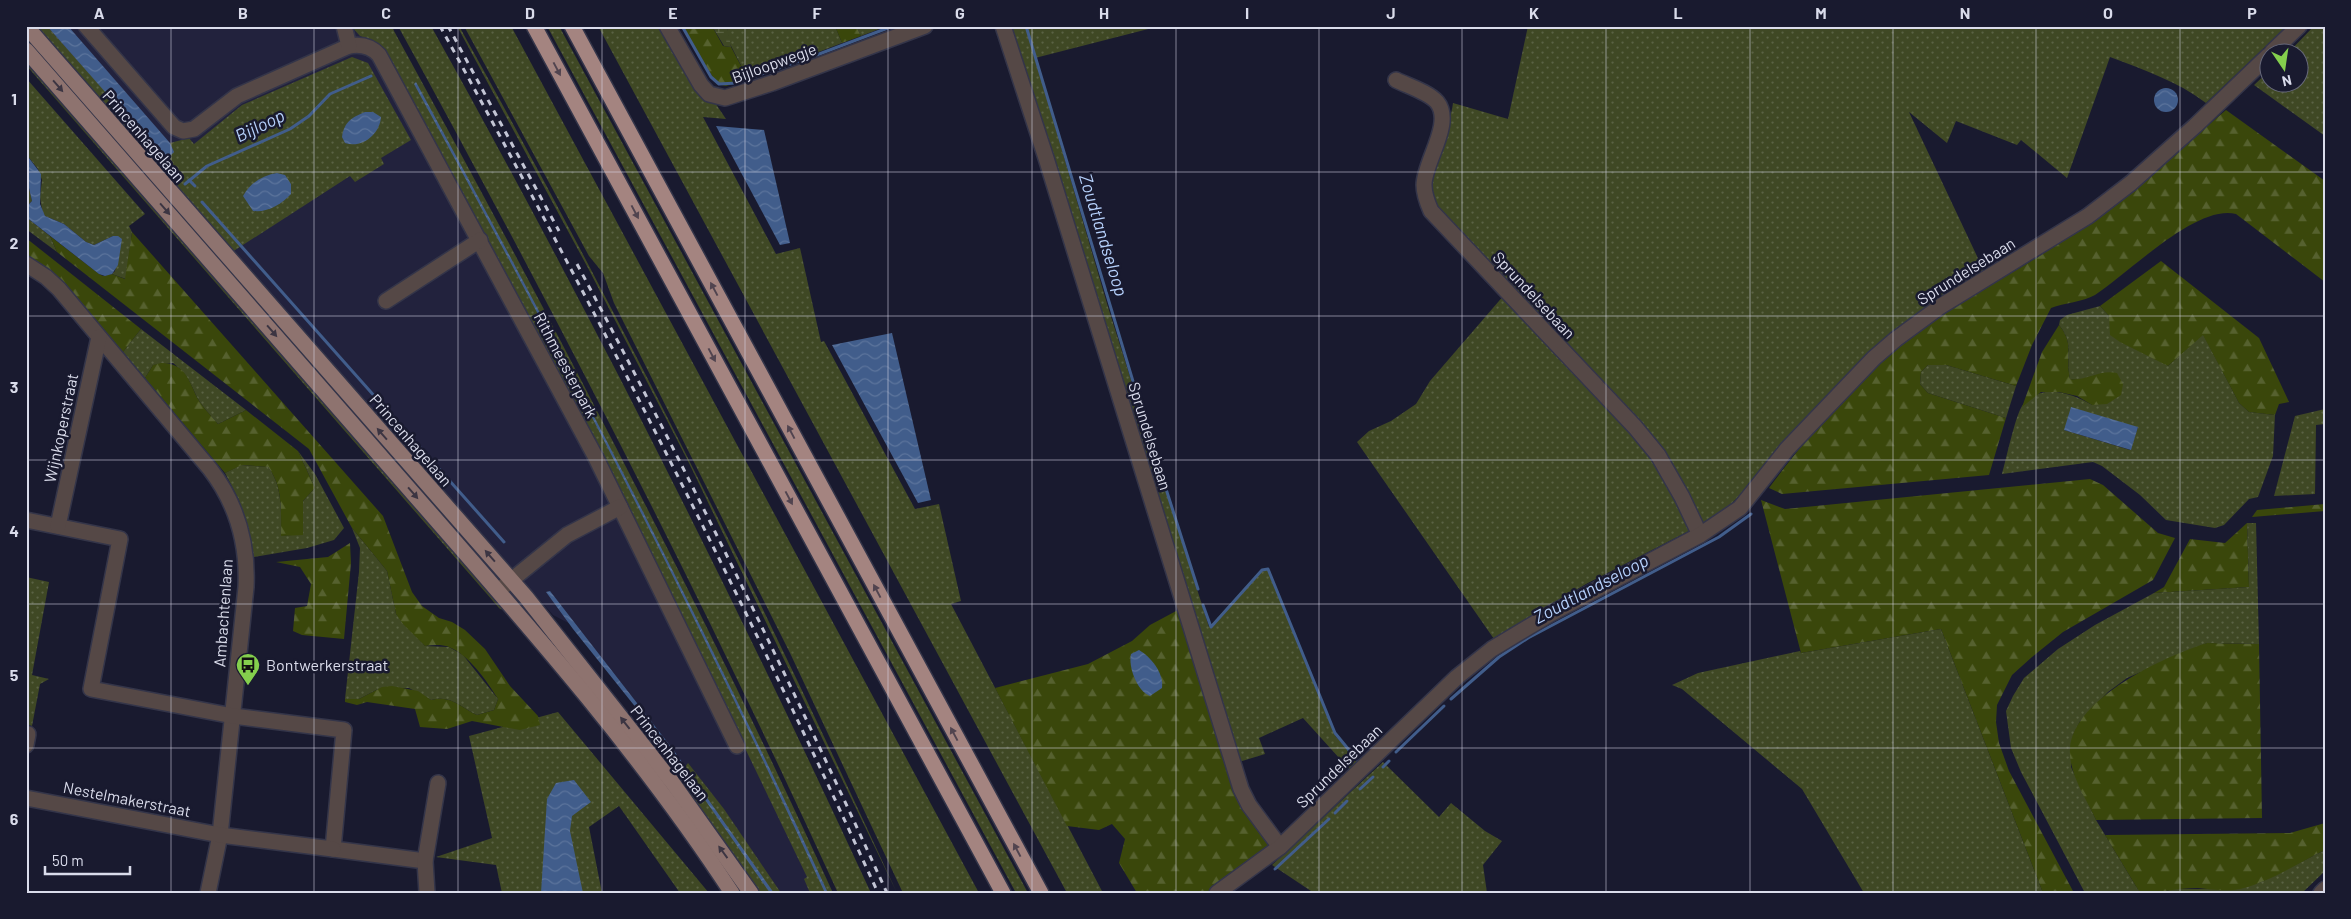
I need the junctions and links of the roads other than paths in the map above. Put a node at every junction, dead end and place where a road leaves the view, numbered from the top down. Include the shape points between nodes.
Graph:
1 (26, 26) edge
2 (86, 26) edge
3 (344, 26) edge
4 (534, 26) edge
5 (572, 26) edge
6 (667, 26) edge
7 (924, 26) edge
8 (1003, 26) edge
9 (2298, 26) edge
10 (2282, 42) edge
11 (349, 46) junction
12 (26, 50) edge
13 (2258, 66) edge
14 (1396, 80) dead end
15 (480, 240) junction
16 (26, 264) edge
17 (386, 300) dead end
18 (99, 337) junction
19 (620, 507) junction
20 (26, 520) edge
21 (58, 526) junction
22 (1700, 535) junction
23 (511, 581) junction
24 (498, 591) junction
25 (233, 716) junction
26 (737, 746) dead end
27 (438, 783) dead end
28 (26, 798) edge
29 (220, 835) junction
30 (1280, 847) junction
31 (333, 850) junction
32 (425, 861) junction
33 (2325, 889) edge
34 (208, 893) edge
35 (427, 893) edge
36 (732, 893) edge
37 (750, 893) edge
38 (1003, 893) edge
39 (1040, 893) edge
40 (1216, 893) edge
41 (2321, 893) edge

23 -> 1 main road, Princenhagelaan
2 - 11 street via 174,127 183,131 197,128 236,96
3 - 11 street
4 -> 38 highway
39 -> 5 highway
6 - 7 street, Bijloopwegje via 701,86 709,94 725,98
8 - 30 street, Sprundelsebaan via 1240,789
9 - 10 street
11 - 15 street, Rithmeesterpark via 368,47 382,58
12 -> 24 main road, Princenhagelaan
13 - 22 street, Sprundelsebaan via 2131,183 2088,216 1941,306 1896,339 1787,449 1740,508
14 - 22 street, Sprundelsebaan via 1431,98 1440,108 1441,129 1424,185 1431,211 1635,427 1658,455
15 - 17 street
15 - 19 street, Rithmeesterpark
16 - 18 street, Ambachtenlaan via 52,283
18 - 21 street, Wijnkoperstraat
18 - 25 street, Ambachtenlaan via 210,469 224,490 238,522 246,572
19 - 23 street via 567,535
19 - 26 street, Rithmeesterpark
20 - 21 street
21 - 25 street via 120,539 91,689
22 - 30 street, Sprundelsebaan via 1552,613 1492,649 1457,677
23 - 24 street
37 -> 23 main road, Princenhagelaan via 672,782
24 - 36 main road, Princenhagelaan via 642,765
25 - 29 street, Ambachtenlaan
25 - 31 street via 344,730
27 - 32 street
28 - 29 street, Nestelmakerstraat
29 - 31 street, Nestelmakerstraat
29 - 34 street, Ambachtenlaan
30 - 40 street, Sprundelsebaan
31 - 32 street, Nestelmakerstraat
32 - 35 street
33 - 41 street

